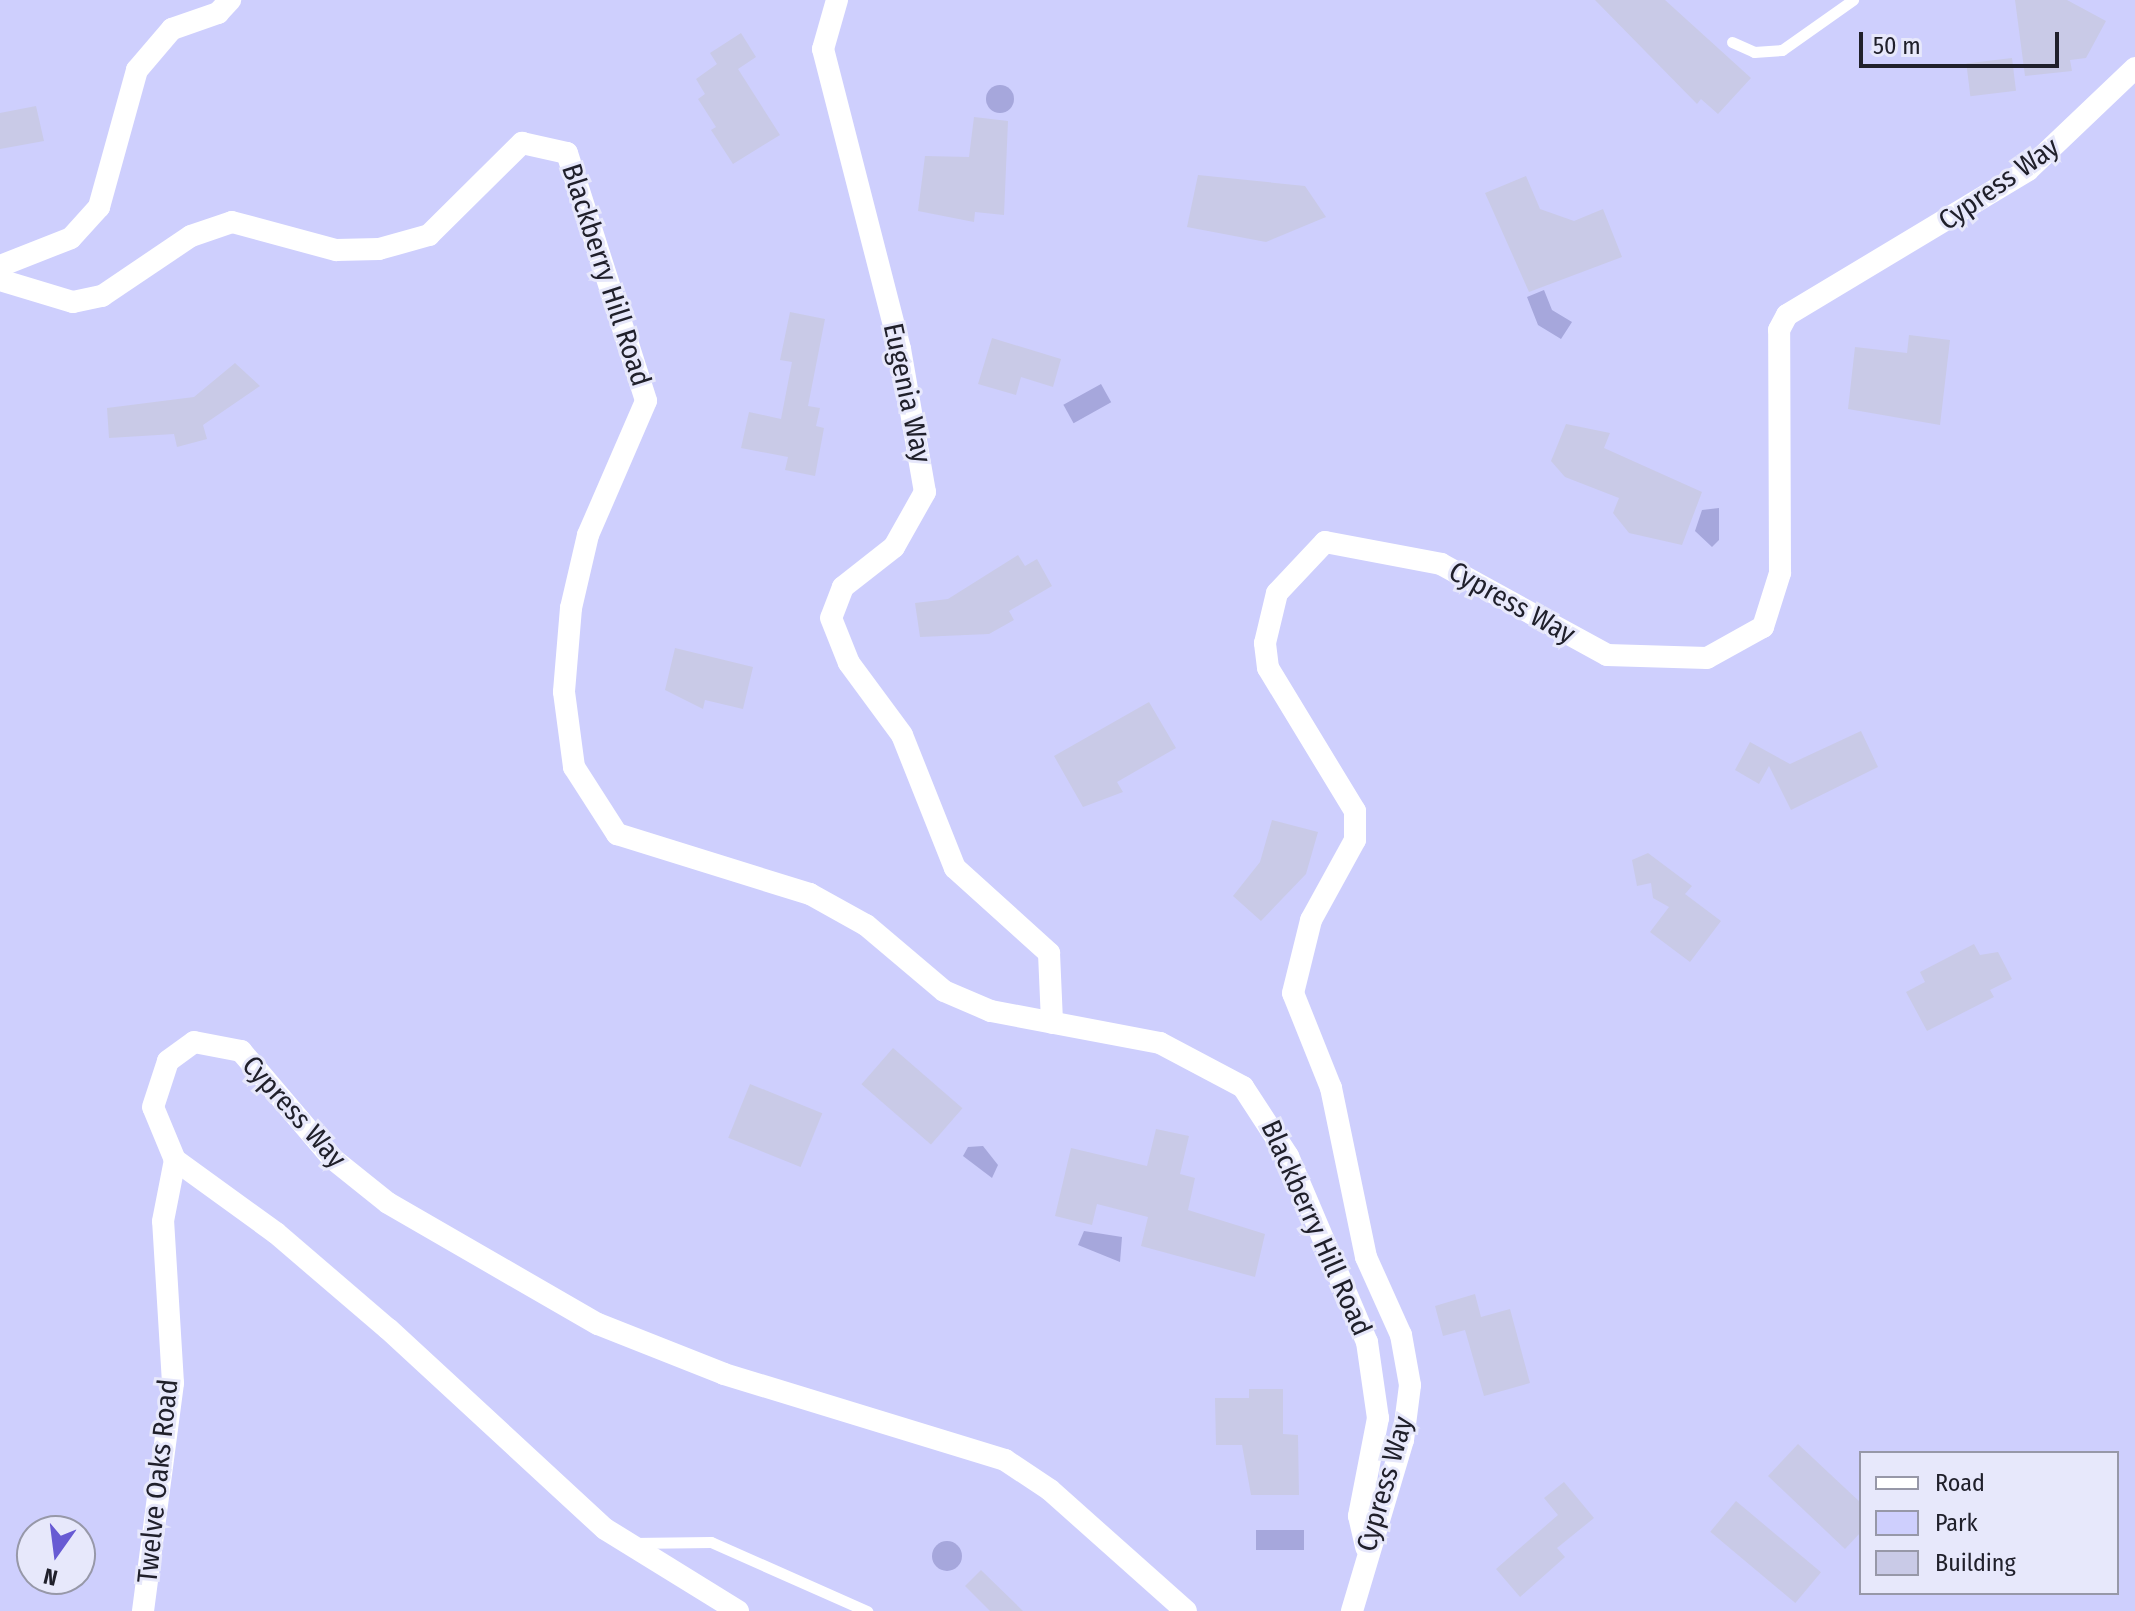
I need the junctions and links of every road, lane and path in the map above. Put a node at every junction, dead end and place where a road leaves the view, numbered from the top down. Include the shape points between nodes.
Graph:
1 (230, 0) edge
2 (837, 0) edge
3 (1853, 0) edge
4 (1732, 42) dead end
5 (2135, 68) edge
6 (0, 266) edge
7 (0, 280) edge
8 (1052, 1023) junction
9 (175, 1160) junction
10 (628, 1544) junction
11 (1366, 1547) junction
12 (143, 1611) edge
13 (738, 1611) edge
14 (867, 1611) edge
15 (1186, 1611) edge
16 (1352, 1611) edge

1 - 6 street via 218,13 172,29 137,70 99,207 71,238
2 - 8 street, Eugenia Way via 823,49 900,349 925,492 894,547 843,587 831,618 849,663 902,735 955,868 1049,953
3 - 4 lane via 1782,50 1754,52
5 - 11 street, Cypress Way via 2028,170 1787,315 1779,330 1780,573 1763,627 1707,658 1607,655 1441,564 1325,542 1277,593 1265,643 1268,668 1355,811 1355,840 1311,920 1293,993 1331,1088 1366,1257 1401,1335 1410,1385 1403,1440
7 - 8 street, Blackberry Hill Road via 73,302 102,296 191,236 232,222 336,250 379,249 429,235 522,143 567,153 646,401 588,535 571,608 564,692 574,767 617,834 810,894 866,925 944,991 991,1011
8 - 11 street, Blackberry Hill Road via 1189,1053 1263,1109 1367,1342 1378,1418 1359,1516
9 - 10 street via 287,1243
9 - 12 street, Twelve Oaks Road via 163,1221 173,1383
9 - 15 street, Cypress Way via 153,1107 168,1061 194,1042 241,1051 333,1159 388,1203 598,1324 724,1374 1005,1460 1050,1490
10 - 13 street
10 - 14 lane via 711,1542
11 - 16 street, Cypress Way

